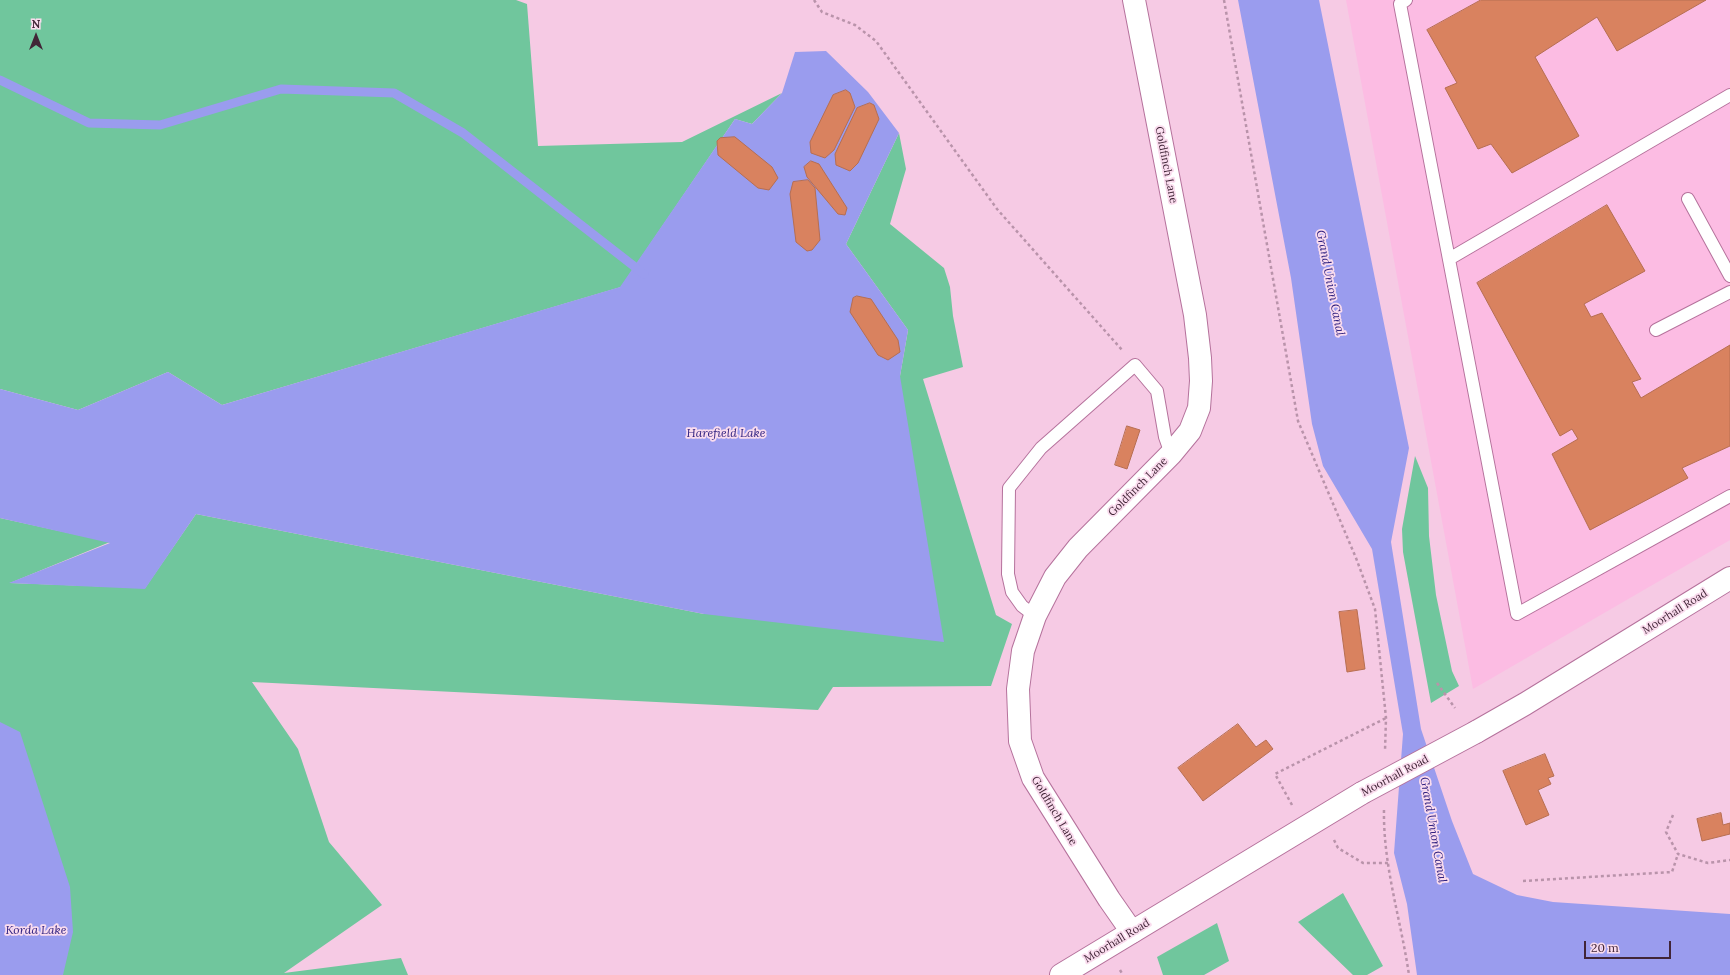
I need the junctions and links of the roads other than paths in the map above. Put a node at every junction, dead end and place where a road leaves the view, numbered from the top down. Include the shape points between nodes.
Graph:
1 (1134, 0) edge
2 (1406, 0) edge
3 (1730, 95) edge
4 (1688, 199) dead end
5 (1449, 259) junction
6 (1730, 276) edge
7 (1730, 292) edge
8 (1656, 330) dead end
9 (1171, 454) junction
10 (1730, 496) edge
11 (1730, 578) edge
12 (1035, 616) junction
13 (1132, 932) junction
14 (1062, 975) edge

1 - 9 street, Goldfinch Lane via 1194,307 1200,358 1199,408 1190,431
2 - 5 lane via 1400,4
3 - 5 lane
4 - 6 lane
5 - 10 lane via 1517,614
7 - 8 lane
9 - 12 street, Goldfinch Lane via 1078,548 1056,577
9 - 12 lane via 1165,437 1157,391 1135,365 1041,448 1009,488 1008,574 1012,592 1022,606
11 - 13 street, Moorhall Road, bridge via 1526,704 1362,793
12 - 13 street, Goldfinch Lane via 1023,651 1018,689 1020,741 1033,778
13 - 14 street, Moorhall Road

